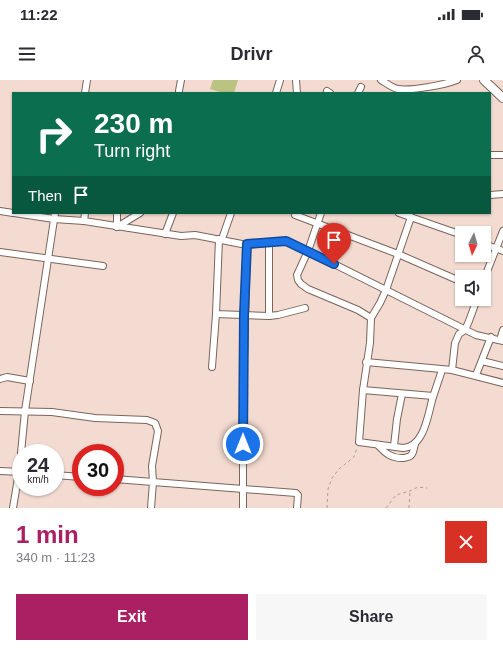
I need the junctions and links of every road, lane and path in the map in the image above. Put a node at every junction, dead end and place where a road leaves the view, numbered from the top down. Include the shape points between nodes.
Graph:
1 (87, 80) edge
2 (181, 80) edge
3 (280, 80) edge
4 (296, 80) edge
5 (381, 80) edge
6 (457, 80) edge
7 (484, 80) edge
8 (361, 87) dead end
9 (179, 91) dead end
10 (85, 92) edge
11 (276, 92) edge
12 (298, 92) edge
13 (358, 92) edge
14 (503, 98) edge
15 (491, 155) edge
16 (503, 155) edge
17 (503, 194) edge
18 (491, 195) edge
19 (0, 211) edge
20 (12, 213) edge
21 (27, 214) edge
22 (85, 214) edge
23 (117, 214) edge
24 (138, 214) edge
25 (173, 214) edge
26 (231, 214) edge
27 (321, 214) edge
28 (402, 214) edge
29 (295, 215) dead end
30 (54, 216) edge
31 (411, 217) junction
32 (84, 221) junction
33 (318, 224) junction
34 (117, 227) junction
35 (503, 231) edge
36 (455, 233) edge
37 (165, 234) junction
38 (220, 239) junction
39 (269, 243) junction
40 (247, 244) junction
41 (491, 247) edge
42 (495, 248) junction
43 (308, 251) junction
44 (503, 251) edge
45 (0, 252) edge
46 (398, 254) junction
47 (48, 258) junction
48 (103, 266) dead end
49 (487, 270) edge
50 (455, 279) edge
51 (386, 290) junction
52 (474, 306) edge
53 (305, 308) dead end
54 (216, 314) junction
55 (244, 315) junction
56 (269, 316) junction
57 (371, 318) junction
58 (465, 330) junction
59 (503, 330) edge
60 (491, 337) junction
61 (501, 340) edge
62 (482, 360) junction
63 (366, 362) junction
64 (503, 366) edge
65 (212, 367) dead end
66 (442, 370) junction
67 (452, 370) junction
68 (476, 375) junction
69 (0, 379) edge
70 (30, 381) junction
71 (503, 383) edge
72 (363, 390) junction
73 (402, 394) junction
74 (433, 396) junction
75 (0, 411) edge
76 (25, 411) junction
77 (359, 442) junction
78 (22, 444) edge
79 (415, 444) junction
80 (378, 445) junction
81 (394, 446) junction
82 (0, 471) edge
83 (12, 472) edge
84 (124, 480) edge
85 (153, 482) junction
86 (427, 488) dead end
87 (244, 489) junction
88 (410, 491) junction
89 (15, 496) edge
90 (13, 508) edge
91 (151, 508) edge
92 (243, 508) edge
93 (297, 508) edge
94 (327, 508) edge
95 (386, 508) edge
96 (409, 508) edge

1 - 10 street
2 - 9 street
3 - 11 street
4 - 12 street
5 - 6 street via 404,89 443,85
7 - 14 street
8 - 13 street
15 - 16 street
17 - 18 street
19 - 20 street
21 - 30 street
22 - 32 street
23 - 34 street
24 - 34 street
25 - 37 street
26 - 38 street
27 - 33 street
28 - 31 street
29 - 33 street
30 - 32 street
30 - 47 street
31 - 36 street
31 - 46 street
32 - 34 street
33 - 43 street
33 - 46 street
34 - 37 street
35 - 42 street
37 - 38 street
38 - 40 street
38 - 54 street
39 - 40 street
39 - 43 street via 286,241
39 - 56 street
40 - 55 street
41 - 42 street
42 - 44 street
42 - 49 street
43 - 51 street
43 - 57 street via 297,275 300,284
45 - 47 street
46 - 50 street
46 - 51 street
47 - 48 street
47 - 70 street
51 - 57 street
51 - 58 street
52 - 58 street
53 - 56 street
54 - 55 street
54 - 65 street
55 - 56 street
55 - 87 street
57 - 63 street
58 - 60 street
58 - 67 street via 459,334 455,343
59 - 61 street
60 - 61 street
60 - 62 street
62 - 64 street
62 - 68 street
63 - 66 street
63 - 72 street
66 - 67 street
66 - 74 street
67 - 68 street
68 - 71 street
69 - 70 street
70 - 76 street
72 - 73 street
72 - 77 street
73 - 74 street
73 - 81 street
74 - 79 street via 426,424
75 - 76 street
76 - 78 street
76 - 85 street via 147,420 155,423 158,431 152,466
77 - 80 street
77 - 94 path via 354,456 332,478 328,489
79 - 80 street via 412,455 399,458 392,457
79 - 81 street via 409,448
80 - 81 street
82 - 83 street
84 - 85 street
85 - 87 street
85 - 91 street
86 - 88 path via 418,487
87 - 92 street
87 - 93 street via 296,494
88 - 95 path via 396,495
88 - 96 path
89 - 90 street

